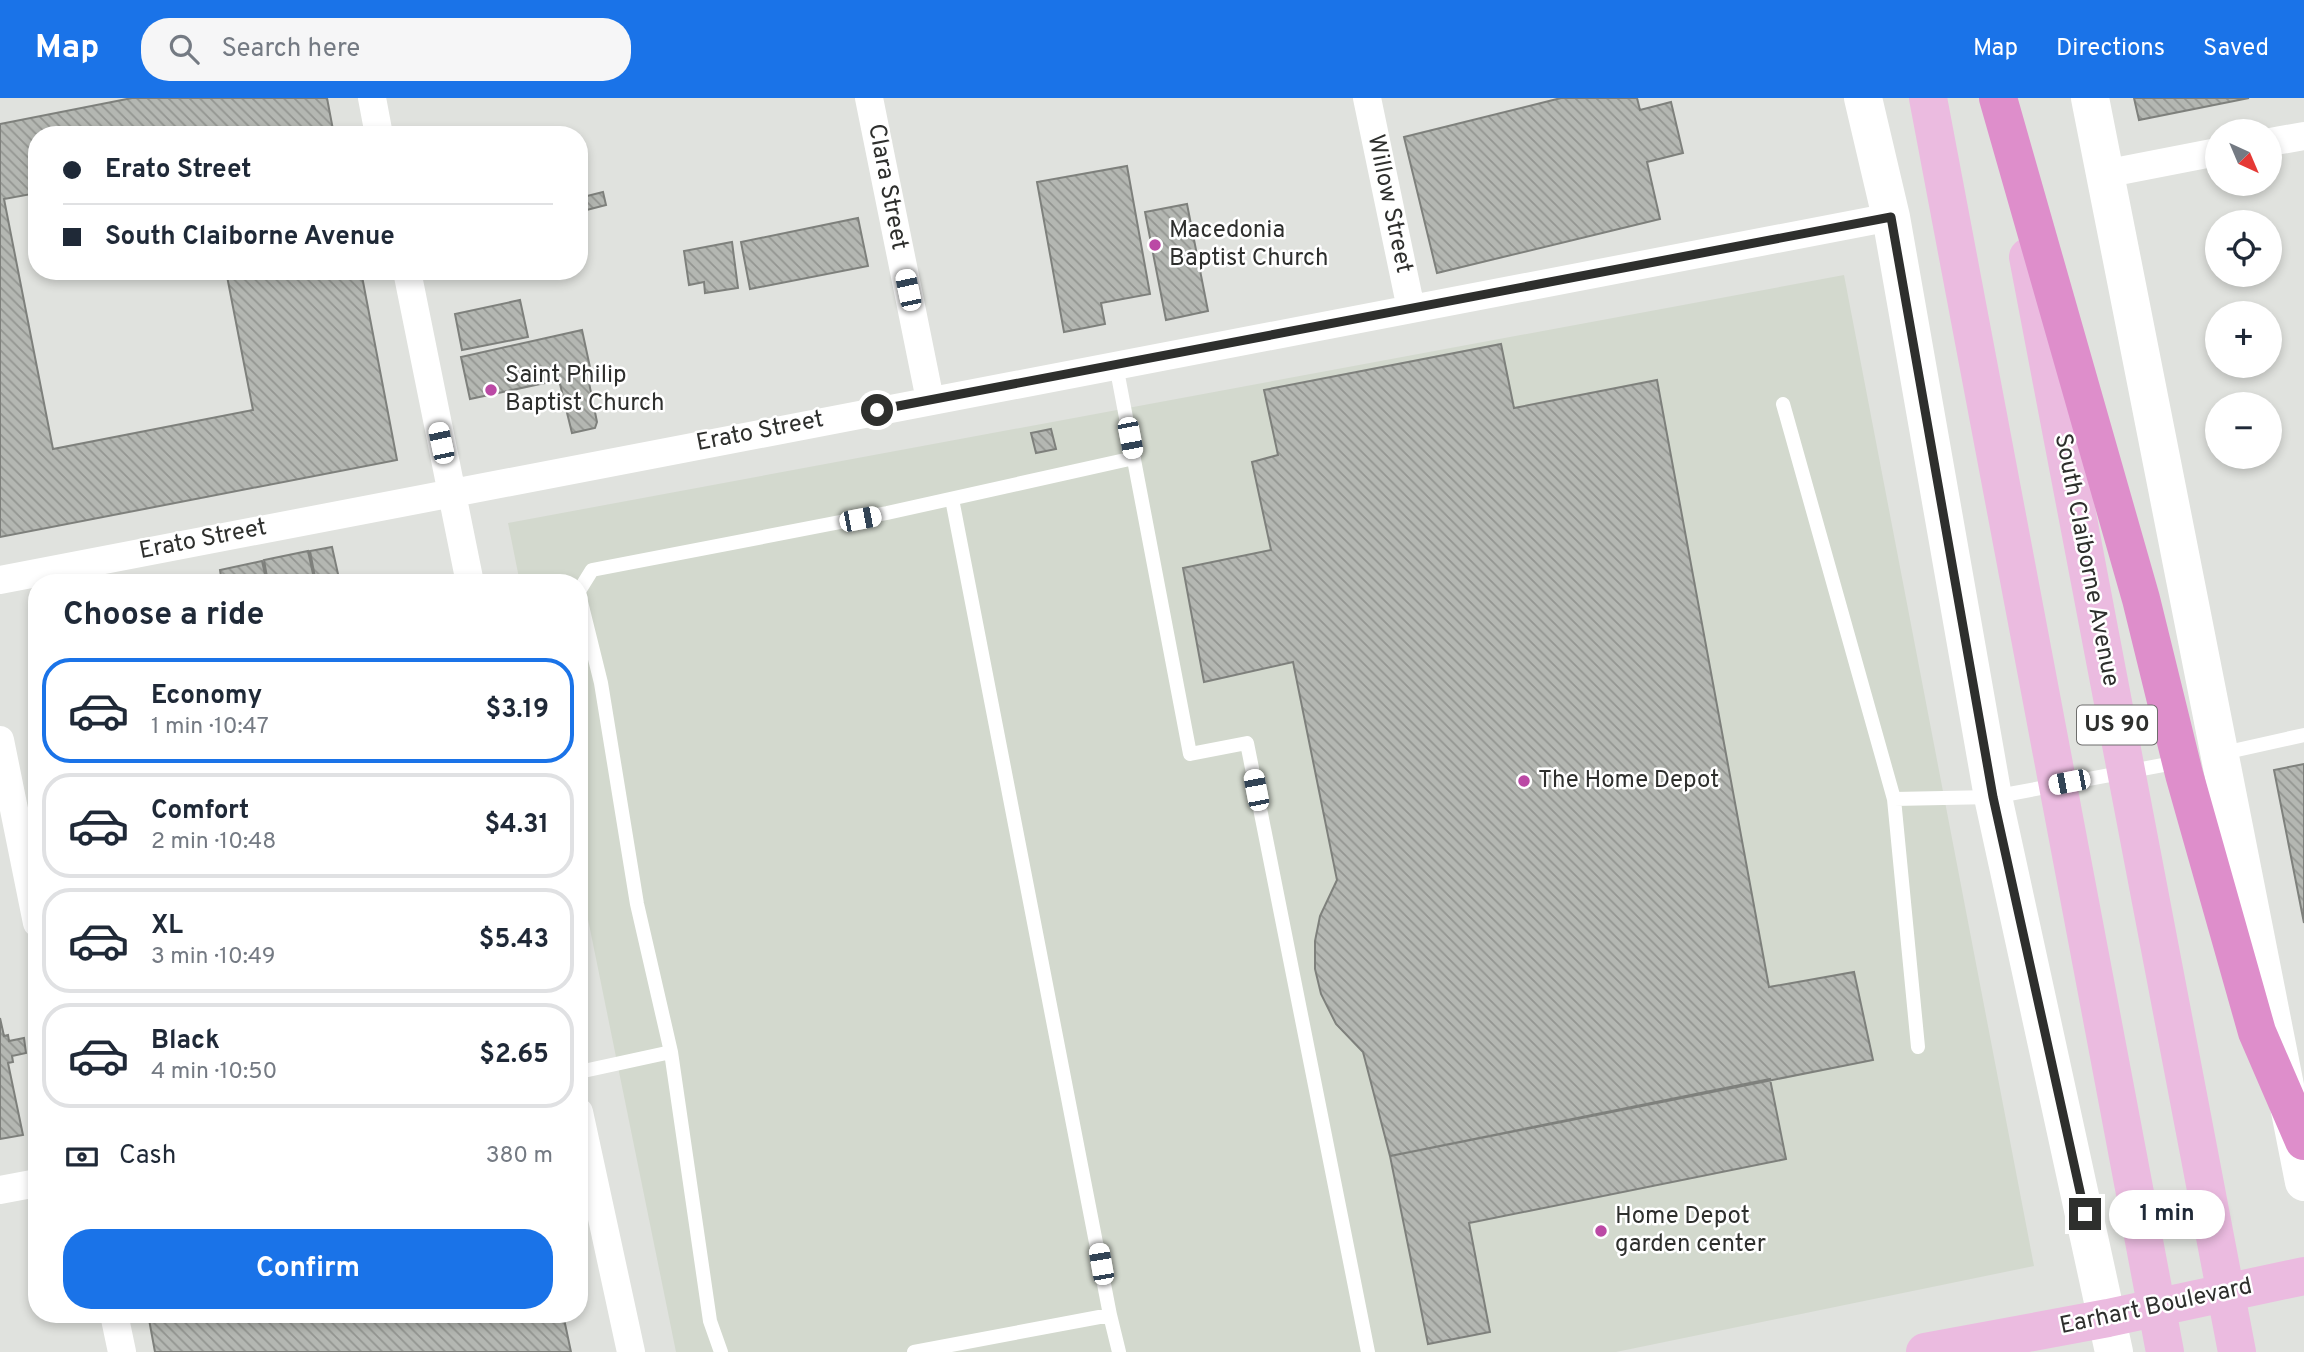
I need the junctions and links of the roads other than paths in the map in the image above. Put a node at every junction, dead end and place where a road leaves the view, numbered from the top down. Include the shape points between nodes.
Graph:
1 (372, 98) edge
2 (869, 98) edge
3 (1863, 98) edge
4 (1928, 98) edge
5 (1998, 98) edge
6 (2090, 98) edge
7 (1370, 99) edge
8 (377, 126) edge
9 (2304, 136) edge
10 (2282, 140) edge
11 (2205, 154) edge
12 (2104, 174) junction
13 (1891, 217) junction
14 (409, 280) edge
15 (1411, 309) junction
16 (1116, 365) junction
17 (930, 400) junction
18 (1783, 404) dead end
19 (1134, 458) junction
20 (451, 492) junction
21 (952, 499) junction
22 (31, 574) edge
23 (468, 574) edge
24 (28, 575) edge
25 (588, 577) edge
26 (0, 580) edge
27 (588, 630) edge
28 (2304, 736) edge
29 (0, 740) edge
30 (2207, 756) junction
31 (1993, 797) junction
32 (1894, 799) junction
33 (9, 827) edge
34 (28, 892) edge
35 (1918, 1047) dead end
36 (671, 1052) junction
37 (588, 1070) edge
38 (2304, 1141) edge
39 (588, 1154) edge
40 (2304, 1182) edge
41 (28, 1185) edge
42 (0, 1190) edge
43 (2304, 1276) edge
44 (1110, 1315) junction
45 (116, 1323) edge
46 (2111, 1335) edge
47 (122, 1352) edge
48 (631, 1352) edge
49 (721, 1352) edge
50 (914, 1352) edge
51 (1119, 1352) edge
52 (1368, 1352) edge
53 (1925, 1352) edge
54 (2165, 1352) edge
55 (2237, 1352) edge

1 - 8 street
2 - 17 street, Clara Street
3 - 13 street
4 - 54 main road, US 90
5 - 38 highway via 2141,599 2184,774 2257,1032
5 - 55 main road, South Claiborne Avenue / US 90
6 - 12 street
7 - 15 street, Willow Street
9 - 10 street
11 - 12 street
12 - 30 street
13 - 15 street, Erato Street
13 - 31 street
14 - 20 street
15 - 16 street, Erato Street
16 - 17 street, Erato Street
16 - 19 lane
17 - 20 street, Erato Street
18 - 32 lane
19 - 21 lane
19 - 52 lane via 1190,754 1247,743
20 - 22 street, Erato Street
20 - 23 street
21 - 25 lane via 592,570
21 - 44 lane
24 - 26 street, Erato Street
27 - 36 lane via 637,904
28 - 30 lane
29 - 33 street
30 - 31 lane
30 - 40 street
31 - 32 lane
31 - 46 street
32 - 35 lane
33 - 34 street
36 - 37 lane
36 - 49 lane via 710,1321
39 - 48 street
41 - 42 street
43 - 46 main road, Earhart Boulevard
44 - 50 lane
44 - 51 lane
45 - 47 street
46 - 53 main road, Earhart Boulevard

